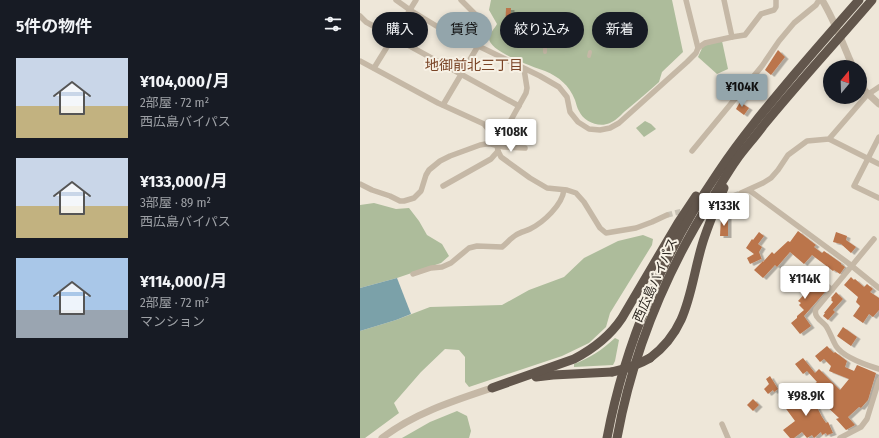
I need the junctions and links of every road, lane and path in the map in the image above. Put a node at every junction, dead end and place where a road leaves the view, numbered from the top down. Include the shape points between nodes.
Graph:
1 (396, 0) edge
2 (416, 0) edge
3 (461, 0) edge
4 (686, 0) edge
5 (724, 0) edge
6 (776, 0) edge
7 (819, 0) edge
8 (822, 0) edge
9 (859, 0) edge
10 (874, 1) edge
11 (410, 10) junction
12 (473, 12) edge
13 (360, 16) edge
14 (372, 25) edge
15 (436, 26) edge
16 (836, 26) junction
17 (732, 37) junction
18 (840, 37) junction
19 (386, 48) edge
20 (413, 48) edge
21 (477, 48) edge
22 (482, 48) edge
23 (698, 48) junction
24 (850, 60) edge
25 (360, 61) edge
26 (374, 68) junction
27 (524, 69) junction
28 (461, 74) junction
29 (879, 87) edge
30 (868, 94) junction
31 (879, 104) edge
32 (442, 105) junction
33 (519, 106) junction
34 (879, 137) edge
35 (743, 138) junction
36 (829, 139) junction
37 (497, 148) junction
38 (525, 148) dead end
39 (692, 151) dead end
40 (868, 158) junction
41 (737, 159) junction
42 (879, 164) edge
43 (360, 184) edge
44 (447, 186) dead end
45 (564, 190) junction
46 (749, 190) junction
47 (741, 193) tunnel mouth
48 (879, 198) edge
49 (667, 215) tunnel mouth
50 (874, 239) dead end
51 (852, 266) junction
52 (807, 270) dead end
53 (413, 274) dead end
54 (879, 288) edge
55 (832, 290) junction
56 (879, 369) edge
57 (879, 380) edge
58 (492, 388) junction
59 (722, 424) dead end
60 (382, 438) edge
61 (607, 438) edge
62 (617, 438) edge
63 (728, 438) edge
64 (840, 438) edge

1 - 11 street
2 - 11 street
3 - 12 street
4 - 23 street
5 - 17 street
6 - 17 street via 776,8 761,14 745,35
7 - 39 street via 794,23
8 - 16 street
9 - 16 highway, 西広島バイパス
10 - 18 highway, 西広島バイパス
11 - 15 street
13 - 14 street
16 - 18 street
16 - 35 highway, 西広島バイパス
17 - 23 street via 705,43
18 - 24 street
18 - 41 highway, 西広島バイパス via 783,101
19 - 26 street
20 - 28 street
21 - 28 street
22 - 27 street
23 - 27 street via 688,62 619,123 600,130 589,129 578,122 570,112 567,97 559,87
25 - 26 street
26 - 32 street
27 - 33 street via 527,88
28 - 32 street
28 - 33 street
29 - 30 street
30 - 31 street
30 - 36 street
32 - 37 street via 484,124 492,134
33 - 37 street
34 - 40 street
35 - 58 highway via 689,206 622,318 603,340 574,359
35 - 61 highway, 西広島バイパス via 697,205 659,277 629,353
36 - 40 street
36 - 46 street via 807,140 788,155 771,178
37 - 38 street
37 - 43 street via 491,144 480,145 440,161 429,170 421,191 409,200 400,201
37 - 44 street via 492,159
37 - 45 street via 511,165 539,184 547,188
40 - 42 street
40 - 48 street via 854,186
41 - 58 highway, bridge via 711,218 684,313 673,335 662,348 643,362 612,372 552,374
41 - 62 highway, 西広島バイパス via 698,219 647,326 626,396
45 - 49 street via 576,193 606,233 636,228
45 - 53 street via 554,210 535,226 517,235 502,247 469,248 442,267
46 - 47 street
46 - 51 street
50 - 51 street
51 - 54 street
51 - 55 street
52 - 55 street
55 - 56 street via 816,309 815,314 843,353
57 - 64 street via 867,419 861,427
58 - 60 street via 428,411
59 - 63 street

